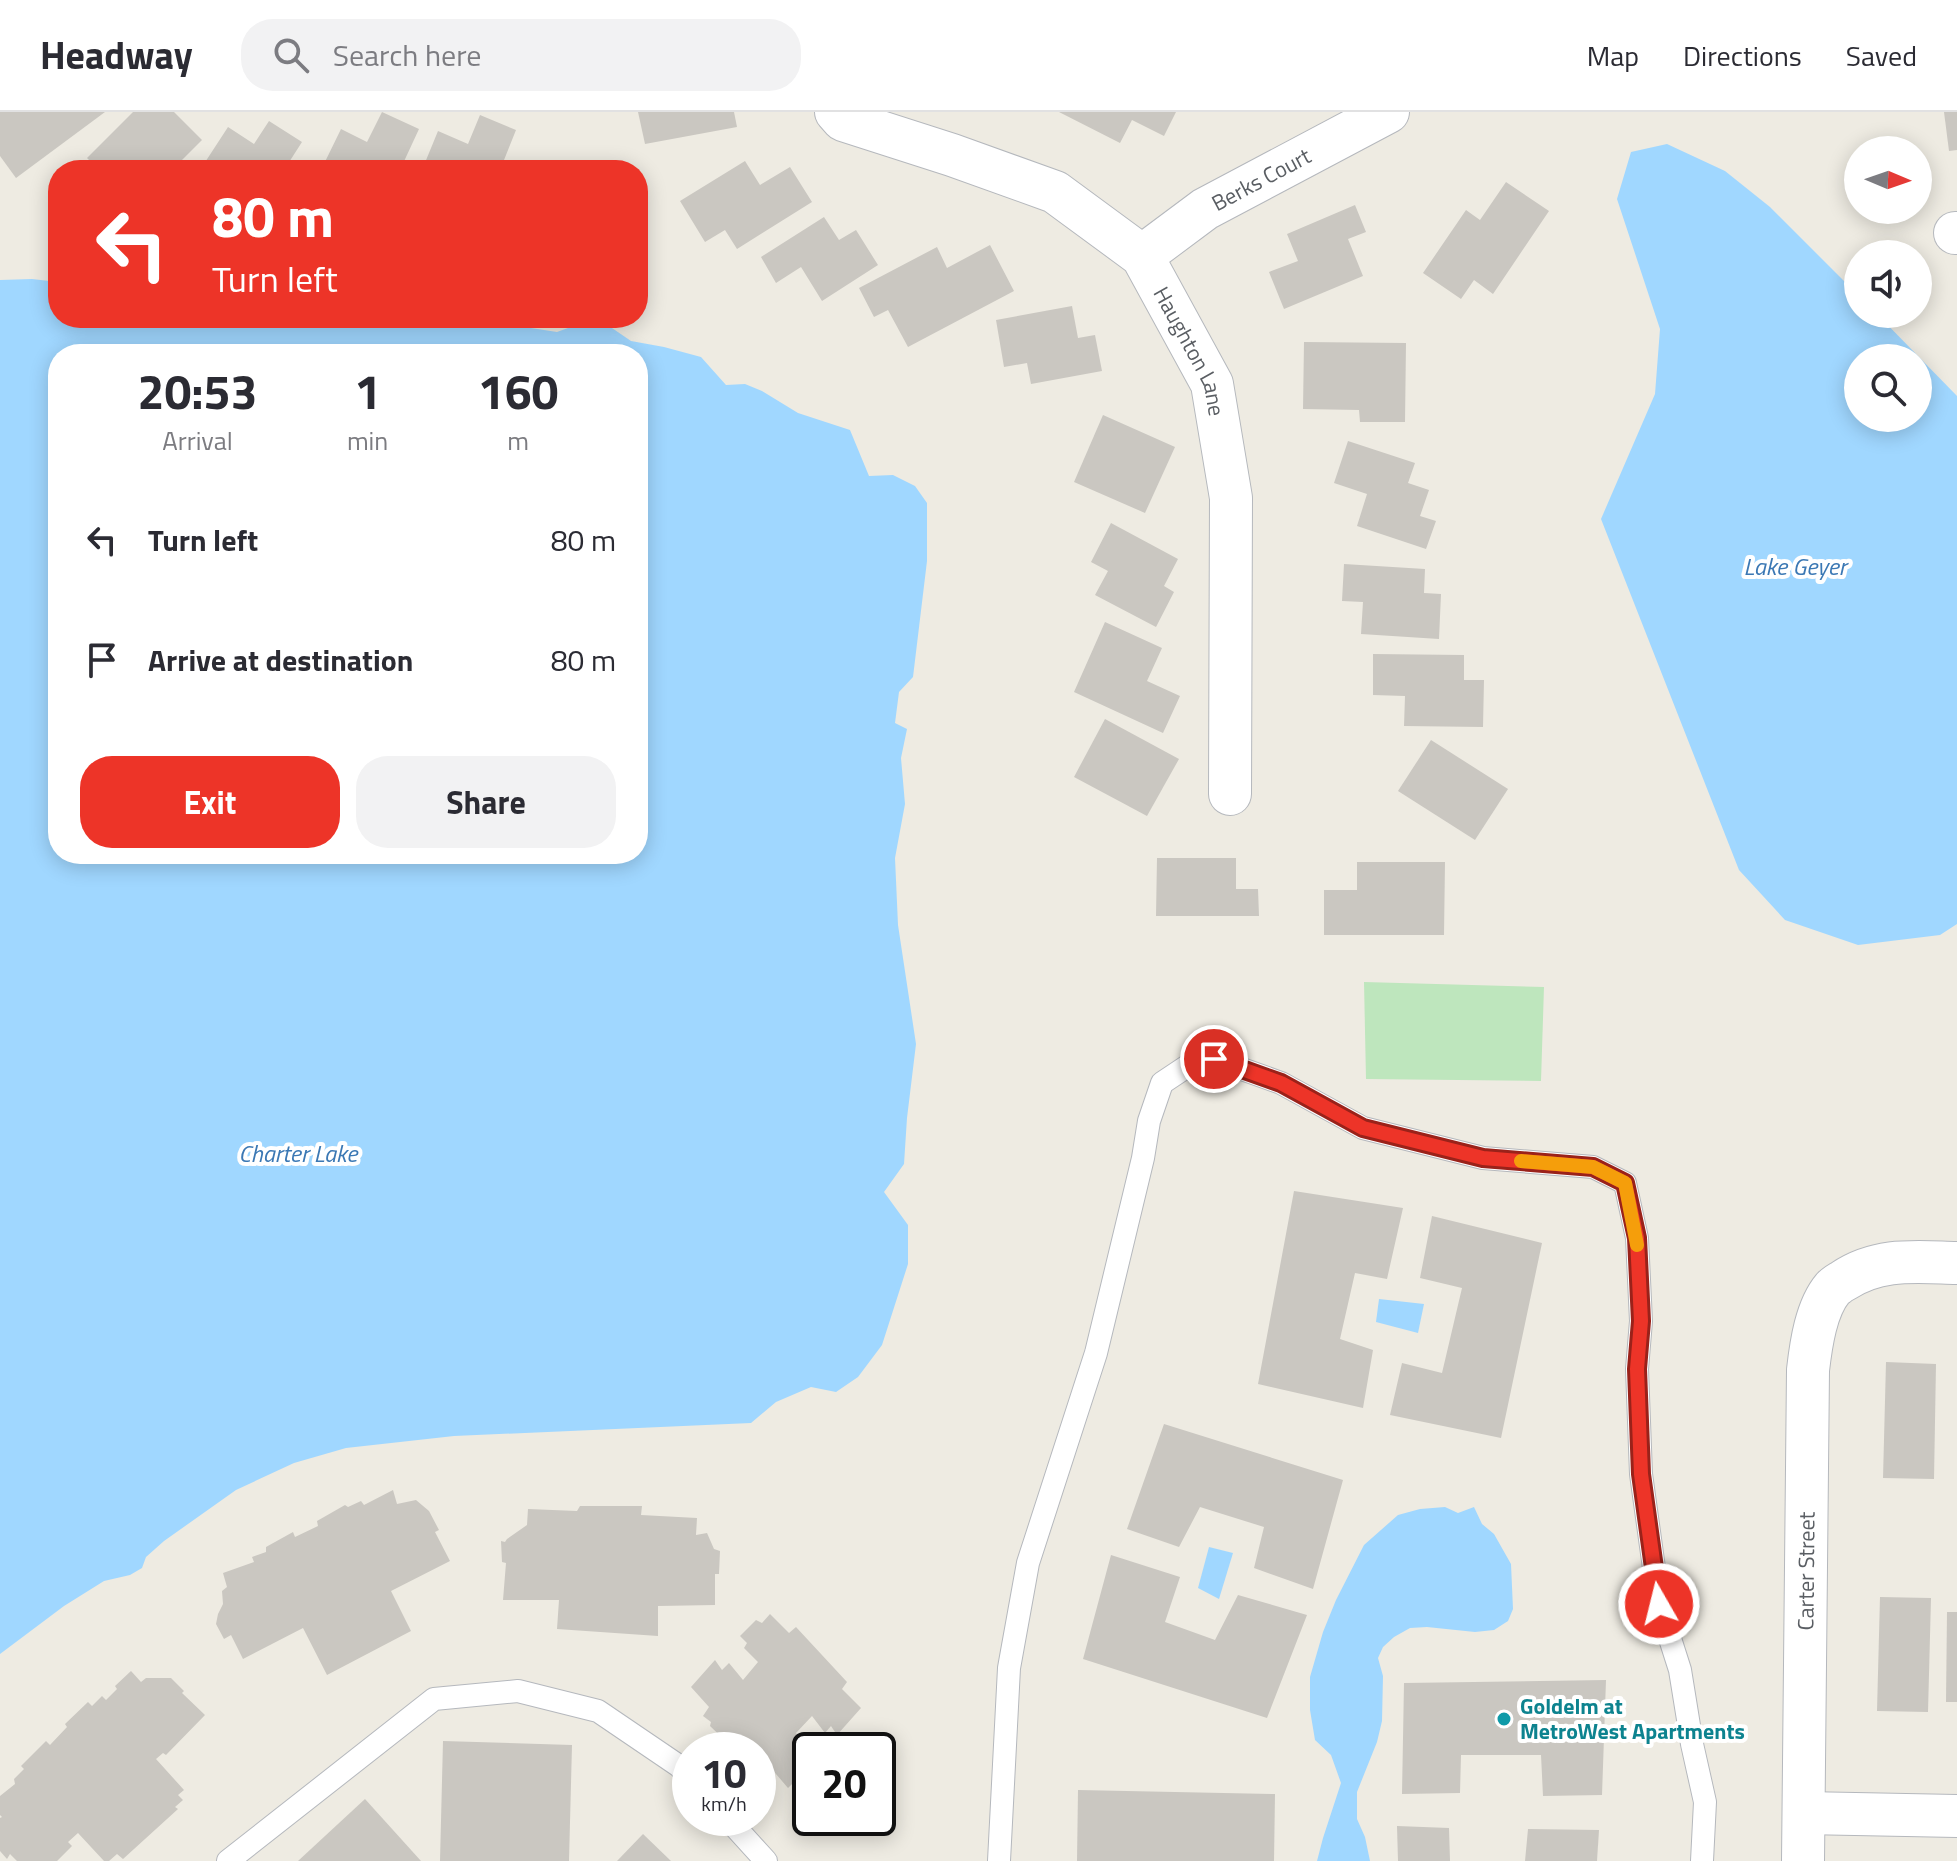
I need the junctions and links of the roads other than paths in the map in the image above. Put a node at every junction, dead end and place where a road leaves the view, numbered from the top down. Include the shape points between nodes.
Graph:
1 (836, 112) edge
2 (1388, 112) edge
3 (1142, 256) junction
4 (1230, 794) dead end
5 (1957, 1263) edge
6 (672, 1761) edge
7 (1804, 1813) junction
8 (1957, 1816) edge
9 (743, 1836) edge
10 (228, 1861) edge
11 (766, 1861) edge
12 (999, 1861) edge
13 (1702, 1861) edge
14 (1803, 1861) edge

1 - 3 street, Haughton Lane via 843,120 1055,192
2 - 3 street, Berks Court via 1205,209
3 - 4 street, Haughton Lane via 1212,384 1231,498
5 - 7 street, Carter Street via 1884,1263 1858,1271 1834,1287 1812,1338
6 - 10 lane via 598,1711 518,1691 434,1699
7 - 8 street
7 - 14 street, Carter Street
9 - 11 lane
12 - 13 lane via 1009,1668 1028,1563 1096,1353 1162,1083 1195,1061 1214,1059 1281,1083 1363,1128 1483,1158 1593,1167 1625,1183 1637,1238 1641,1474 1659,1604 1680,1670 1705,1802

